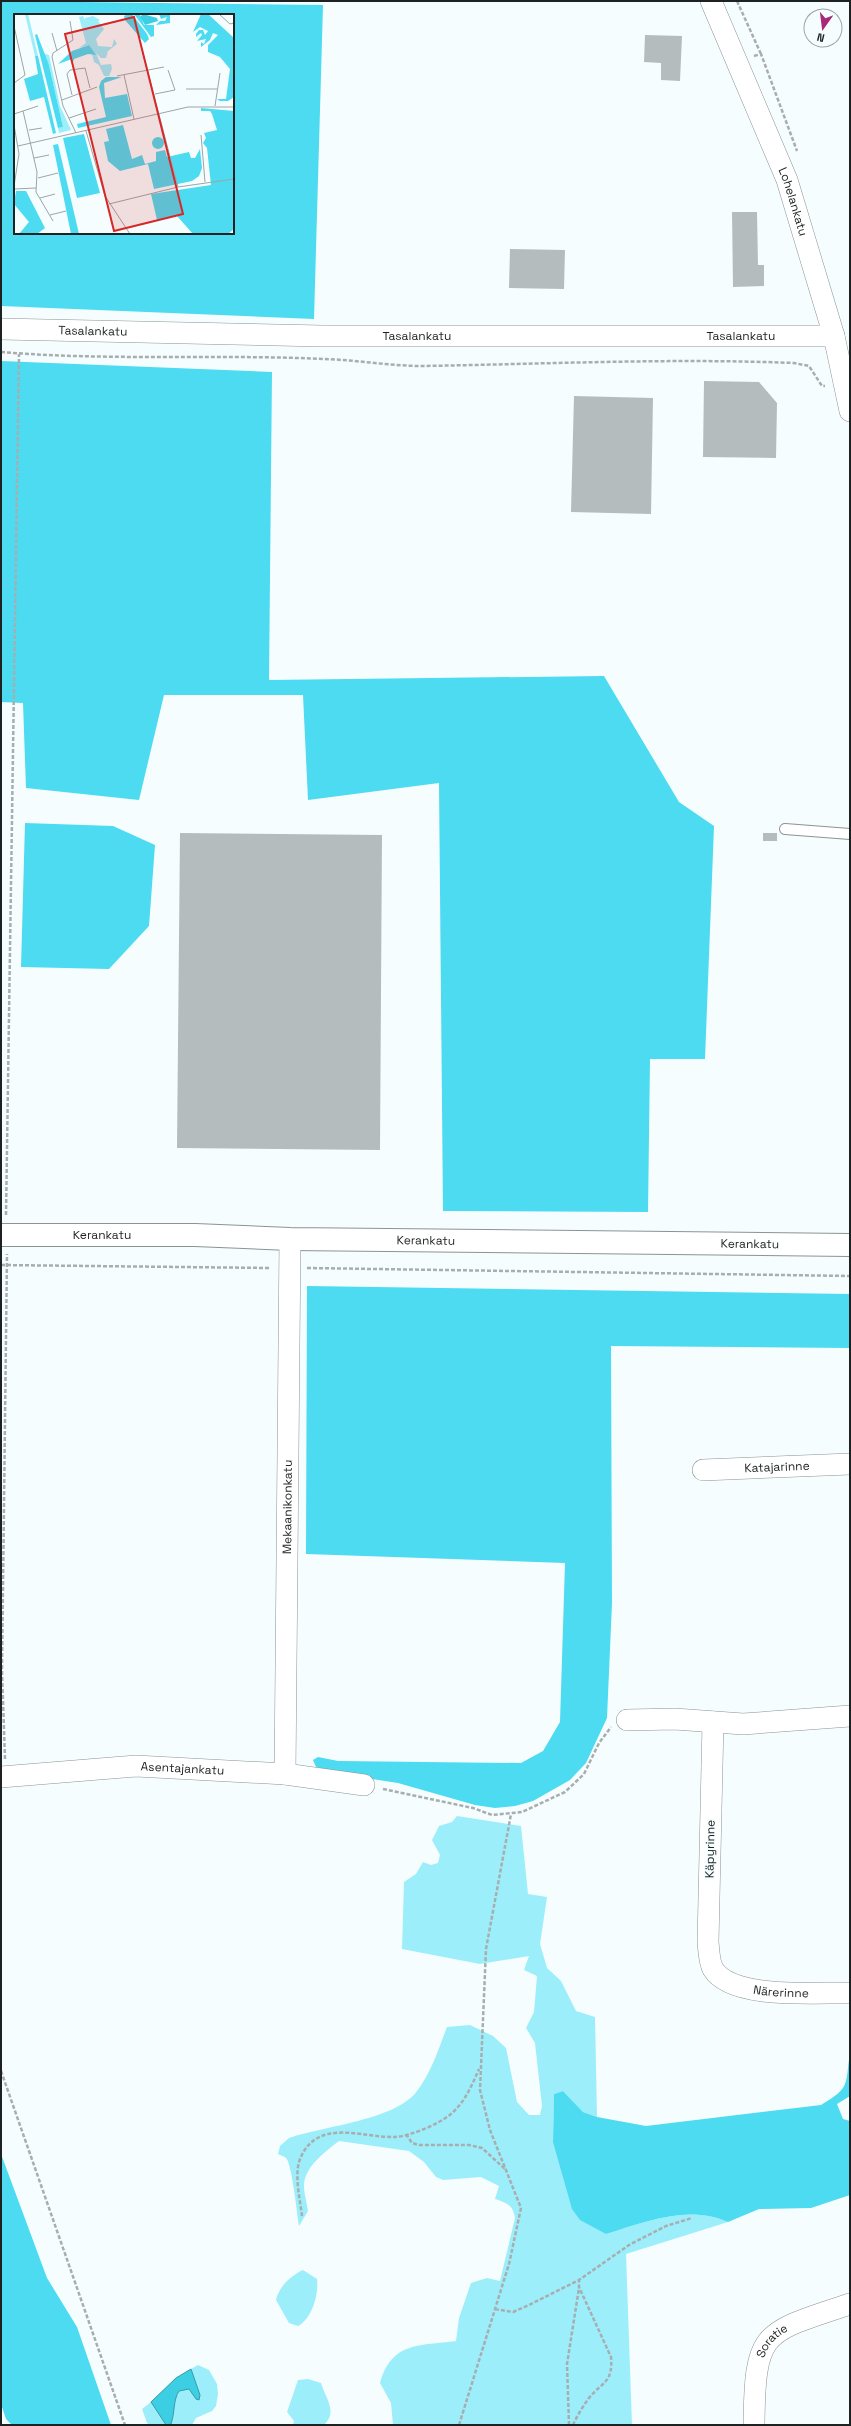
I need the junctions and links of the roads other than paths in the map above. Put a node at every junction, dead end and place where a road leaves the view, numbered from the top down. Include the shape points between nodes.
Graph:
1 (711, 1) edge
2 (1, 329) edge
3 (834, 336) junction
4 (850, 411) edge
5 (785, 829) dead end
6 (850, 834) edge
7 (3, 1234) edge
8 (290, 1239) junction
9 (850, 1245) edge
10 (850, 1464) edge
11 (703, 1470) dead end
12 (850, 1716) edge
13 (627, 1720) road end
14 (713, 1722) junction
15 (285, 1774) junction
16 (4, 1777) edge
17 (364, 1785) road end
18 (717, 1975) joint
19 (850, 1993) edge
20 (850, 2304) edge
21 (754, 2425) edge

1 - 3 street, Lohelankatu via 787,180
2 - 3 street, Tasalankatu via 322,336
3 - 4 street, Lohelankatu
5 - 6 lane
7 - 8 street, Kerankatu via 195,1235
8 - 9 street, Kerankatu
8 - 15 street, Mekaanikonkatu
10 - 11 street, Katajarinne
12 - 14 street via 743,1724
13 - 14 street via 675,1719
14 - 18 street, Käpyrinne via 708,1942 712,1968
15 - 16 street, Asentajankatu via 136,1766
15 - 17 street, Asentajankatu
18 - 19 street, Närerinne via 734,1986 752,1991
20 - 21 street, Soratie via 787,2325 771,2336 761,2351 756,2372

